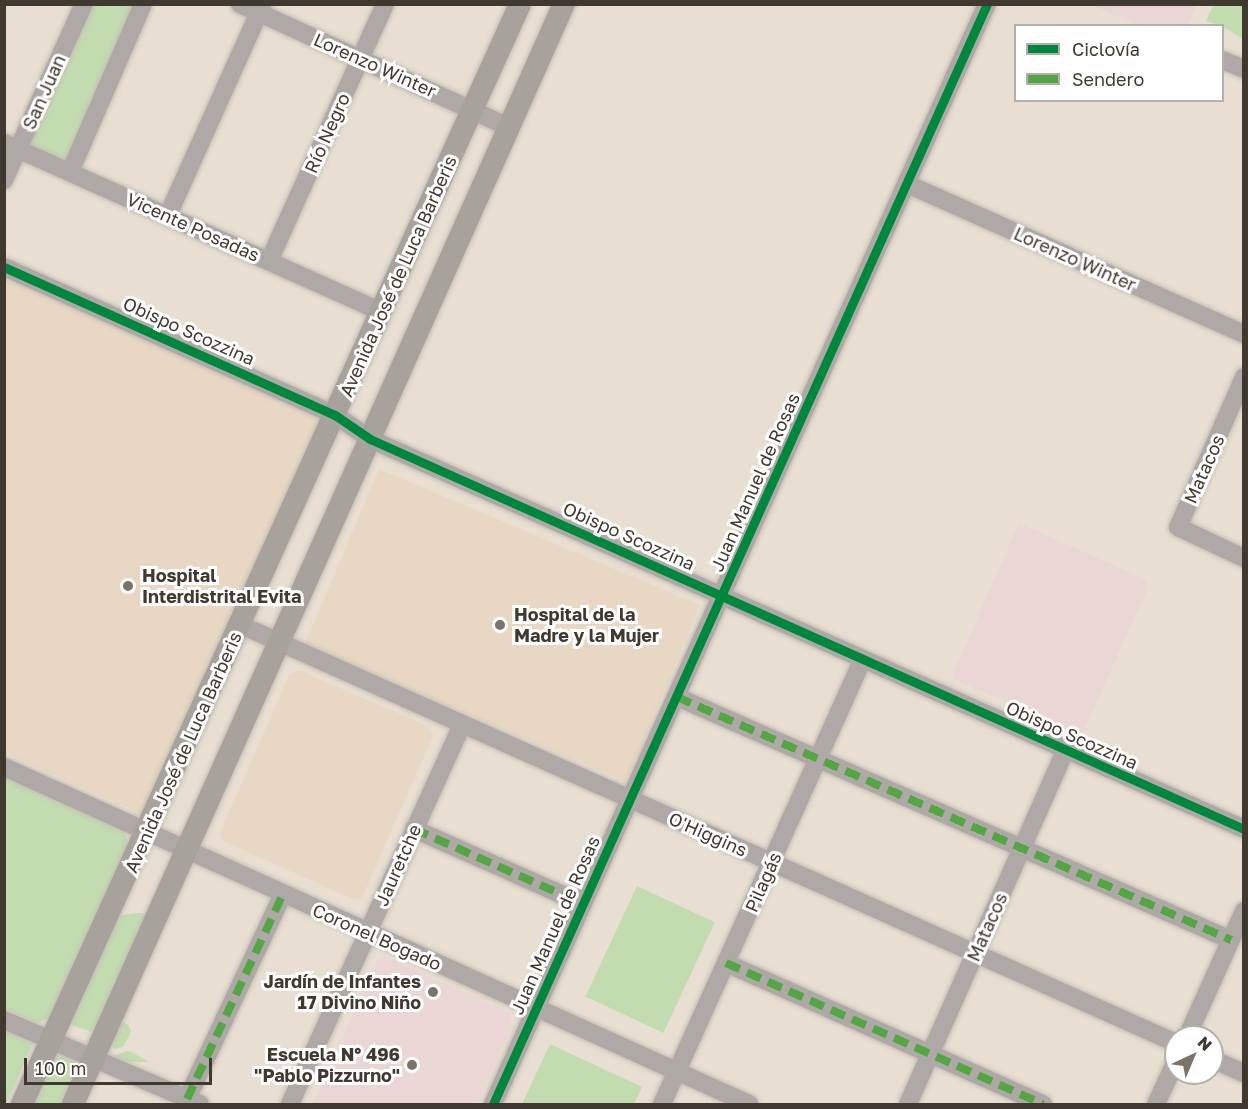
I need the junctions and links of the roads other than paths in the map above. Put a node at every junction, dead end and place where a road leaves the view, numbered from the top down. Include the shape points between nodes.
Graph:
1 (84, 4) edge
2 (143, 4) edge
3 (240, 4) edge
4 (385, 4) edge
5 (520, 4) edge
6 (564, 4) edge
7 (980, 7) edge
8 (261, 9) edge
9 (360, 59) junction
10 (473, 109) junction
11 (509, 127) junction
12 (11, 146) edge
13 (70, 172) junction
14 (4, 180) edge
15 (907, 184) junction
16 (168, 215) junction
17 (269, 261) junction
18 (4, 267) edge
19 (381, 312) junction
20 (1244, 334) edge
21 (1244, 377) edge
22 (335, 415) junction
23 (370, 439) junction
24 (1244, 558) edge
25 (722, 596) junction
26 (241, 626) junction
27 (279, 643) junction
28 (863, 659) junction
29 (677, 697) junction
30 (462, 724) junction
31 (1066, 749) junction
32 (818, 759) junction
33 (4, 767) edge
34 (630, 800) junction
35 (414, 829) junction
36 (1244, 829) edge
37 (147, 832) junction
38 (1022, 848) junction
39 (186, 850) junction
40 (771, 862) junction
41 (283, 894) junction
42 (583, 904) junction
43 (1244, 911) edge
44 (368, 933) junction
45 (1231, 940) junction
46 (975, 953) junction
47 (726, 963) junction
48 (536, 1009) junction
49 (4, 1020) edge
50 (1192, 1025) edge
51 (1164, 1038) edge
52 (49, 1042) junction
53 (930, 1054) junction
54 (94, 1056) junction
55 (1224, 1064) edge
56 (677, 1072) junction
57 (1244, 1073) edge
58 (1165, 1085) edge
59 (194, 1102) edge
60 (22, 1104) edge
61 (73, 1104) edge
62 (290, 1104) edge
63 (493, 1104) edge
64 (662, 1104) edge
65 (749, 1104) edge
66 (908, 1104) edge
67 (1043, 1104) edge
68 (1156, 1104) edge

1 - 12 street, San Juan
2 - 13 street
3 - 8 street, Lorenzo Winter
4 - 9 street, Río Negro
5 - 10 main road, Avenida José de Luca Barberis
6 - 11 main road
7 - 15 street, Juan Manuel de Rosas
8 - 9 street, Lorenzo Winter
8 - 16 street
9 - 10 street, Lorenzo Winter
9 - 17 street, Río Negro
10 - 11 street, Lorenzo Winter
10 - 19 main road, Avenida José de Luca Barberis
11 - 23 main road
12 - 13 street, Vicente Posadas
12 - 14 street, San Juan
13 - 16 street, Vicente Posadas
15 - 20 street, Lorenzo Winter
15 - 25 street, Juan Manuel de Rosas
16 - 17 street, Vicente Posadas
17 - 19 street, Vicente Posadas
18 - 22 street, Obispo Scozzina
19 - 22 main road, Avenida José de Luca Barberis
21 - 24 street, Matacos via 1178,527
22 - 23 street, Obispo Scozzina
22 - 26 main road, Avenida José de Luca Barberis
23 - 25 street, Obispo Scozzina
23 - 27 main road
25 - 28 street, Obispo Scozzina
25 - 29 street, Juan Manuel de Rosas
26 - 27 street, O'Higgins
26 - 37 main road, Avenida José de Luca Barberis
27 - 30 street, O'Higgins
27 - 39 main road
28 - 31 street, Obispo Scozzina
28 - 32 street, Pilagás
29 - 32 street
29 - 34 street, Juan Manuel de Rosas
30 - 34 street, O'Higgins
30 - 35 street, Jauretche
31 - 36 street, Obispo Scozzina
31 - 38 street, Matacos
32 - 38 street
32 - 40 street, Pilagás
33 - 37 street, Coronel Bogado
34 - 40 street, O'Higgins
34 - 42 street, Juan Manuel de Rosas
35 - 42 street
35 - 44 street, Jauretche
37 - 39 street, Coronel Bogado
37 - 52 main road, Avenida José de Luca Barberis
38 - 45 street
38 - 46 street, Matacos
39 - 41 street, Coronel Bogado
39 - 54 main road
40 - 46 street, O'Higgins
40 - 47 street, Pilagás
41 - 44 street, Coronel Bogado
41 - 59 street
42 - 48 street, Juan Manuel de Rosas
43 - 45 street
44 - 48 street, Coronel Bogado
44 - 62 street, Jauretche
45 - 50 street
46 - 51 street, O'Higgins
46 - 53 street, Matacos
47 - 53 street
47 - 56 street, Pilagás
48 - 56 street, Coronel Bogado
48 - 63 street, Juan Manuel de Rosas
49 - 52 street
52 - 54 street
52 - 60 main road, Avenida José de Luca Barberis
53 - 66 street, Matacos
53 - 67 street
54 - 59 street
54 - 61 main road
55 - 57 street
56 - 64 street, Pilagás
56 - 65 street, Coronel Bogado
58 - 68 street

